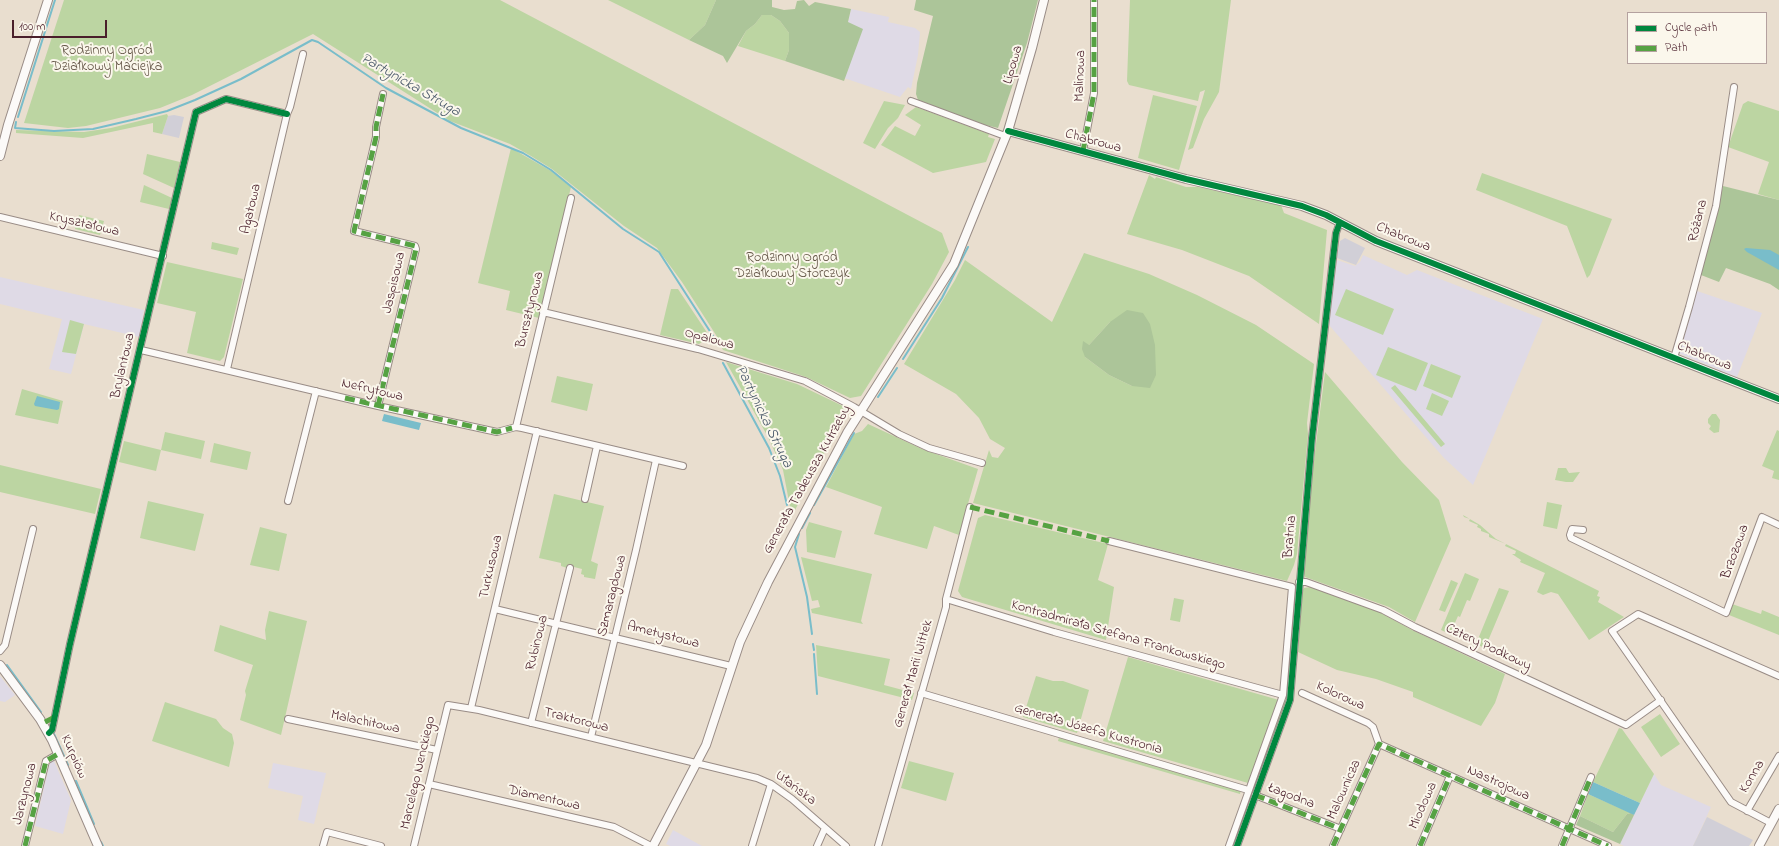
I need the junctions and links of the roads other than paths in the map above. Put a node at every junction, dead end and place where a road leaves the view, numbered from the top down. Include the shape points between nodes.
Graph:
1 (48, 0) edge
2 (1044, 0) edge
3 (1094, 0) edge
4 (303, 54) dead end
5 (1734, 87) dead end
6 (383, 94) dead end
7 (911, 101) dead end
8 (287, 114) junction
9 (1006, 135) junction
10 (1083, 151) junction
11 (0, 156) edge
12 (571, 198) dead end
13 (0, 217) edge
14 (1340, 222) junction
15 (163, 256) junction
16 (543, 312) junction
17 (141, 350) junction
18 (1674, 358) junction
19 (227, 369) junction
20 (316, 391) junction
21 (1779, 399) edge
22 (378, 406) junction
23 (861, 411) junction
24 (516, 427) junction
25 (537, 431) junction
26 (597, 446) junction
27 (656, 460) junction
28 (982, 463) dead end
29 (683, 466) dead end
30 (585, 499) dead end
31 (288, 501) dead end
32 (970, 507) dead end
33 (1779, 525) edge
34 (33, 529) dead end
35 (1583, 530) dead end
36 (1109, 542) dead end
37 (570, 568) dead end
38 (1299, 582) junction
39 (946, 599) junction
40 (495, 609) junction
41 (555, 623) junction
42 (615, 637) junction
43 (0, 651) edge
44 (0, 665) edge
45 (731, 666) junction
46 (1779, 676) edge
47 (921, 693) junction
48 (1283, 694) junction
49 (1302, 694) dead end
50 (1661, 700) junction
51 (448, 705) joint
52 (471, 708) junction
53 (55, 718) junction
54 (288, 719) dead end
55 (42, 723) junction
56 (531, 723) junction
57 (49, 733) junction
58 (591, 737) junction
59 (1378, 744) junction
60 (437, 750) junction
61 (58, 754) junction
62 (1779, 756) edge
63 (698, 764) junction
64 (1450, 776) junction
65 (1591, 777) dead end
66 (429, 784) junction
67 (771, 784) junction
68 (1248, 790) junction
69 (1255, 795) junction
70 (1779, 809) edge
71 (1747, 811) junction
72 (1772, 823) junction
73 (825, 828) junction
74 (1341, 829) junction
75 (1569, 829) junction
76 (26, 846) edge
77 (98, 846) edge
78 (323, 846) edge
79 (381, 846) edge
80 (414, 846) edge
81 (652, 846) edge
82 (752, 846) edge
83 (817, 846) edge
84 (846, 846) edge
85 (878, 846) edge
86 (1229, 846) edge
87 (1237, 846) edge
88 (1334, 846) edge
89 (1420, 846) edge
90 (1562, 846) edge
91 (1608, 846) edge
92 (1759, 846) edge

1 - 11 street
2 - 9 street, Lipowa
3 - 10 street, Malinowa via 1094,93
4 - 8 street, Agatowa
5 - 18 street, Różana via 1716,206
6 - 22 street, Jaspisowa via 376,137 354,231 416,248
7 - 9 street
8 - 15 street, Brylantowa via 226,98 196,112
8 - 19 street, Agatowa
9 - 10 street, Chabrowa
9 - 23 street, Generała Tadeusza Kutrzeby via 952,268
10 - 14 street, Chabrowa via 1206,184 1285,201
12 - 16 street, Bursztynowa
13 - 15 street, Kryształowa
14 - 18 street, Chabrowa via 1376,241
14 - 38 street, Bratnia via 1336,233 1312,438
15 - 17 street, Brylantowa
16 - 23 street, Opalowa via 698,349 805,381
16 - 24 street, Bursztynowa
17 - 19 street, Nefrytowa
17 - 53 street, Brylantowa via 70,644
18 - 21 street, Chabrowa
19 - 20 street, Nefrytowa
20 - 22 street, Nefrytowa
20 - 31 street
22 - 24 street, Nefrytowa via 497,432
23 - 28 street, Opalowa via 882,425 923,445
23 - 45 street, Generała Tadeusza Kutrzeby via 826,470 768,582 749,620
24 - 25 street, Nefrytowa
25 - 26 street, Nefrytowa
25 - 40 street, Turkusowa
26 - 27 street, Nefrytowa
26 - 30 street
27 - 29 street, Nefrytowa
27 - 42 street, Szmaragdowa
32 - 39 street, Generał Marii Wittek
33 - 35 street, Brzozowa via 1762,517 1726,613 1571,538 1572,529
34 - 43 street via 5,644
36 - 48 street via 1292,587
37 - 41 street, Rubinowa
38 - 50 street, Cztery Podkowy via 1306,582 1383,610 1619,723 1626,725
38 - 69 street, Bratnia via 1288,706
39 - 47 street, Generał Marii Wittek via 946,607
39 - 48 street, Kontradmirała Stefana Frankowskiego via 1054,632
40 - 41 street, Ametystowa
40 - 52 street, Turkusowa
41 - 42 street, Ametystowa
41 - 56 street, Rubinowa
42 - 45 street, Ametystowa
42 - 58 street, Szmaragdowa
44 - 55 street, Kurpiów
45 - 63 street, Generała Tadeusza Kutrzeby via 716,719
46 - 50 street via 1638,614 1612,631
47 - 68 street, Generała Józefa Kustronia
47 - 85 street, Generał Marii Wittek
48 - 68 street
49 - 59 street, Kolorowa via 1368,723 1373,727
50 - 71 street via 1731,802
51 - 52 street, Traktorowa
51 - 60 street, Marcelego Nenckiego
52 - 56 street, Traktorowa
53 - 55 street
53 - 57 street, Brylantowa
54 - 60 street, Malachitowa
55 - 57 street, Kurpiów
56 - 58 street, Traktorowa
57 - 61 street, Kurpiów
58 - 63 street, Traktorowa
59 - 64 street, Nastrojowa
59 - 74 street, Malownicza
60 - 66 street, Marcelego Nenckiego
61 - 76 street, Jarzynowa via 46,760
61 - 77 street, Kurpiów
62 - 71 street, Konna
63 - 67 street, Ułańska via 757,778
63 - 81 street, Generała Tadeusza Kutrzeby
64 - 75 street, Nastrojowa
64 - 89 street, Miodowa
65 - 75 street
66 - 80 street, Marcelego Nenckiego
66 - 81 street, Diamentowa via 614,827
67 - 73 street, Ułańska
67 - 82 street
68 - 86 street
69 - 74 street, Łagodna
69 - 87 street, Bratnia
70 - 72 street
71 - 72 street
72 - 92 street
73 - 83 street
73 - 84 street, Ułańska
74 - 88 street, Malownicza
75 - 90 street
75 - 91 street, Nastrojowa
78 - 79 street via 327,832

